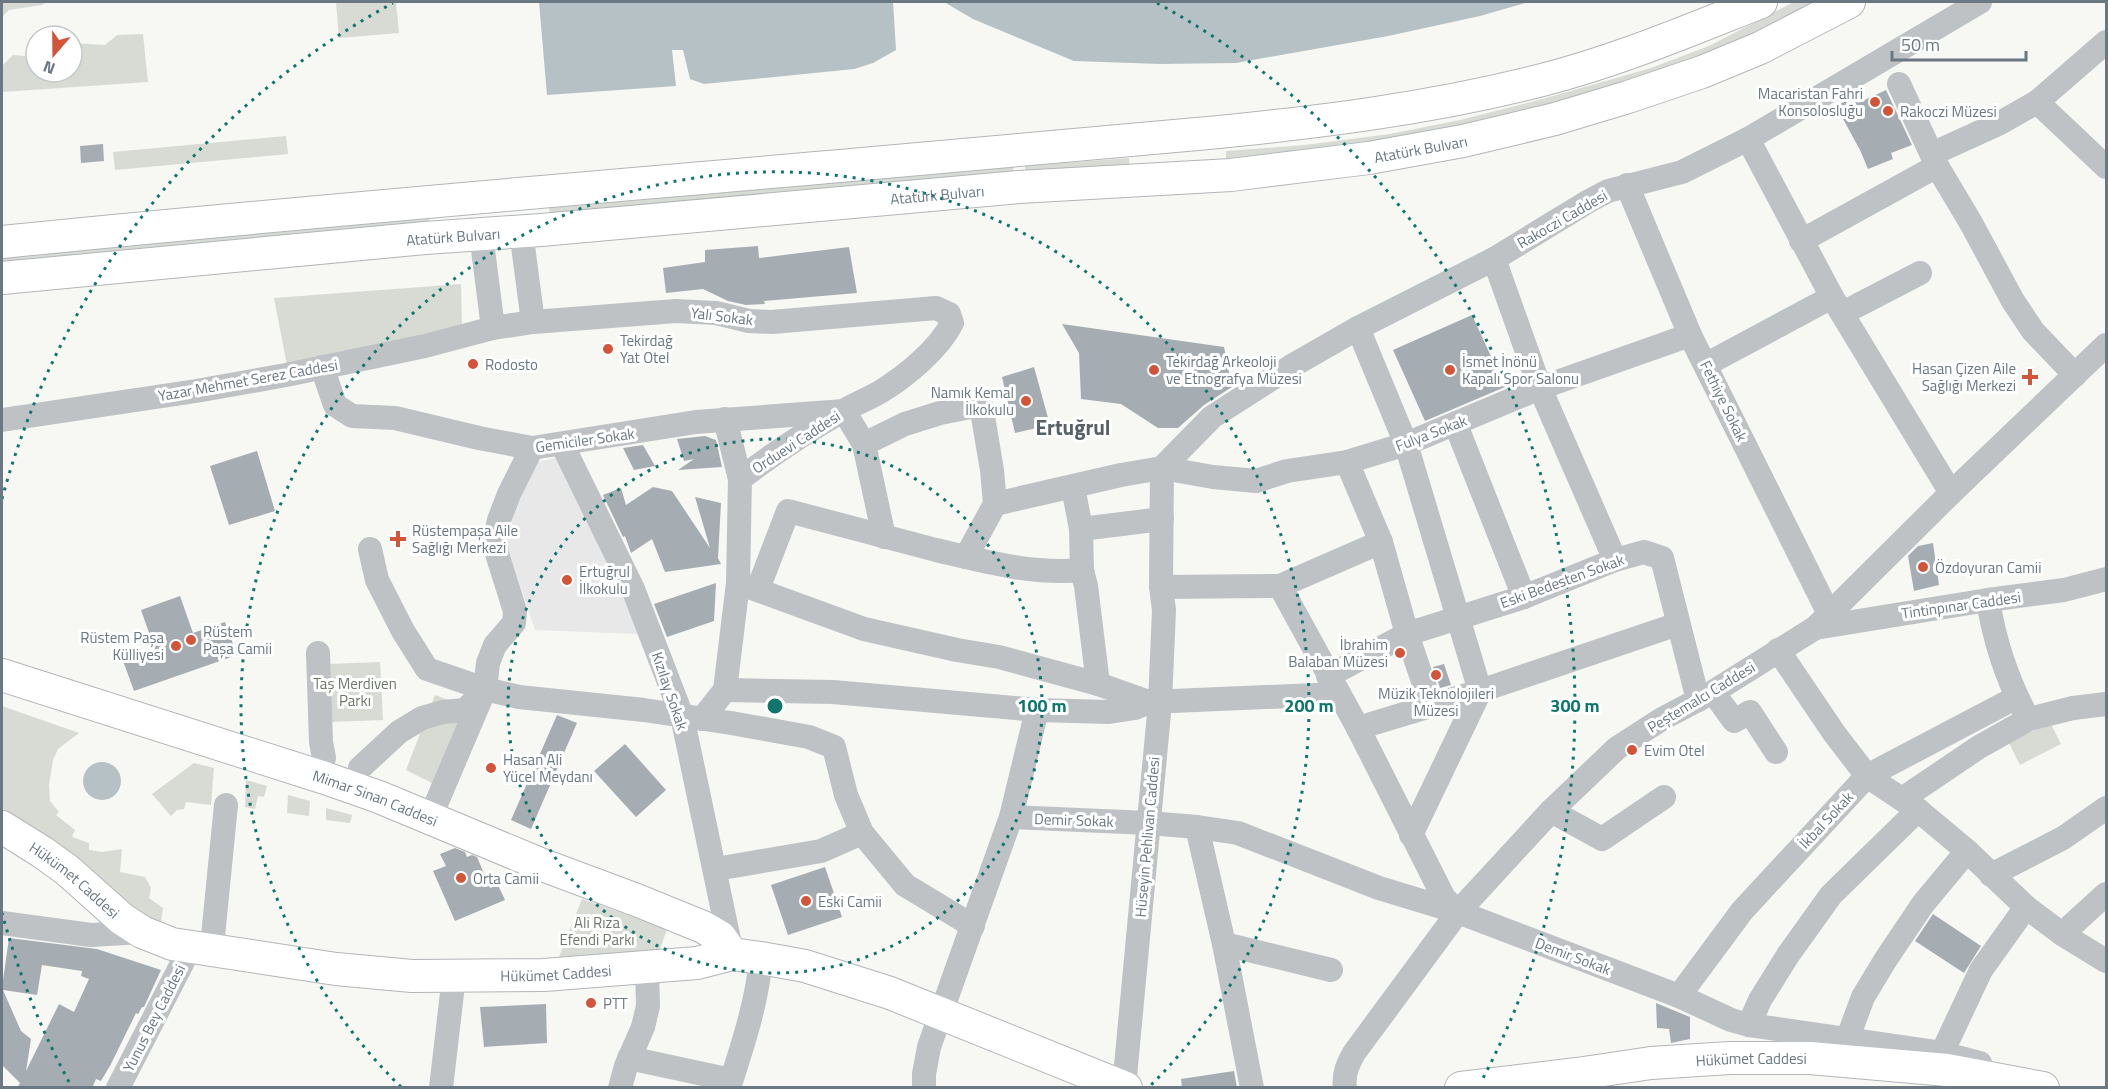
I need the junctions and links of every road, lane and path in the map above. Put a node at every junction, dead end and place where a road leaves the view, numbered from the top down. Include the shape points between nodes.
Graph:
1 (1761, 2) edge
2 (1849, 2) edge
3 (1980, 2) edge
4 (2106, 42) edge
5 (1899, 84) dead end
6 (2037, 102) junction
7 (1748, 139) junction
8 (1934, 160) junction
9 (2106, 167) edge
10 (1627, 185) junction
11 (516, 195) junction
12 (479, 197) junction
13 (521, 231) junction
14 (481, 234) junction
15 (1801, 241) junction
16 (2, 242) edge
17 (1494, 259) junction
18 (1920, 273) dead end
19 (2, 278) edge
20 (1837, 305) junction
21 (949, 314) joint
22 (533, 322) junction
23 (493, 328) junction
24 (1358, 328) junction
25 (1690, 335) junction
26 (2106, 345) edge
27 (1707, 364) junction
28 (322, 367) junction
29 (2075, 375) junction
30 (1540, 388) junction
31 (844, 411) junction
32 (725, 419) junction
33 (2, 420) edge
34 (1456, 425) junction
35 (562, 444) junction
36 (864, 444) junction
37 (1406, 444) junction
38 (532, 448) junction
39 (1347, 462) junction
40 (1162, 468) junction
41 (740, 479) junction
42 (1073, 487) junction
43 (1951, 493) junction
44 (995, 504) junction
45 (1162, 519) junction
46 (1081, 529) junction
47 (884, 537) junction
48 (1381, 542) junction
49 (370, 549) dead end
50 (966, 557) junction
51 (1615, 560) junction
52 (1082, 570) junction
53 (2106, 579) edge
54 (748, 586) junction
55 (1280, 586) junction
56 (1161, 587) junction
57 (1524, 597) junction
58 (1988, 600) junction
59 (1458, 616) junction
60 (1822, 621) junction
61 (1678, 624) junction
62 (1407, 634) junction
63 (1778, 650) junction
64 (318, 654) dead end
65 (2, 675) edge
66 (1098, 684) junction
67 (1334, 685) junction
68 (485, 689) junction
69 (725, 690) junction
70 (1480, 691) junction
71 (1706, 696) junction
72 (2017, 697) junction
73 (1154, 703) junction
74 (2106, 704) edge
75 (1431, 705) junction
76 (1037, 711) junction
77 (692, 717) junction
78 (2029, 719) junction
79 (1358, 728) junction
80 (1776, 752) dead end
81 (324, 758) dead end
82 (360, 768) dead end
83 (1867, 776) junction
84 (1664, 797) dead end
85 (226, 805) dead end
86 (1910, 805) junction
87 (2106, 808) edge
88 (1551, 811) junction
89 (430, 818) junction
90 (1011, 818) junction
91 (1142, 823) junction
92 (2, 827) edge
93 (1197, 827) junction
94 (862, 833) junction
95 (1411, 835) junction
96 (1967, 851) junction
97 (716, 869) junction
98 (1991, 875) junction
99 (2106, 894) edge
100 (2026, 907) junction
101 (1458, 912) junction
102 (2, 923) edge
103 (973, 926) junction
104 (142, 932) junction
105 (2062, 934) junction
106 (201, 942) junction
107 (1224, 944) junction
108 (746, 956) junction
109 (2106, 960) edge
110 (647, 968) junction
111 (1331, 969) dead end
112 (454, 976) junction
113 (1679, 996) junction
114 (942, 1014) junction
115 (1740, 1023) junction
116 (1847, 1040) junction
117 (1942, 1053) junction
118 (629, 1058) junction
119 (1730, 1058) junction
120 (1579, 1081) edge
121 (1996, 1083) edge
122 (730, 1084) edge
123 (1118, 1086) edge
124 (117, 1088) edge
125 (441, 1088) edge
126 (621, 1088) edge
127 (924, 1088) edge
128 (1252, 1088) edge
129 (1345, 1088) edge
130 (1461, 1088) edge
131 (2043, 1088) edge

1 - 11 main road via 1545,80 1393,111 1288,126
2 - 13 main road, Atatürk Bulvarı via 1760,48 1628,97 1463,141 1369,158 1231,175 1019,187
3 - 7 street, Rakoczi Caddesi
4 - 6 street
5 - 8 street
6 - 8 street
6 - 9 street
7 - 10 street, Rakoczi Caddesi via 1682,172
7 - 15 street
8 - 15 street
8 - 29 street via 2013,301 2033,331
10 - 17 street, Rakoczi Caddesi via 1589,201
10 - 25 street, Fethiye Sokak
11 - 12 main road
11 - 13 main road
12 - 14 main road
12 - 16 main road
13 - 14 main road, Atatürk Bulvarı
13 - 22 street
14 - 19 main road, Atatürk Bulvarı
14 - 23 street
15 - 20 street
17 - 24 street, Rakoczi Caddesi
17 - 30 street
18 - 20 street
20 - 27 street
20 - 43 street
21 - 22 street, Yalı Sokak via 936,308 772,322 676,311
21 - 31 street, Orduevi Caddesi via 952,323 933,349 881,392
22 - 23 street, Yalı Sokak
23 - 28 street, Yazar Mehmet Serez Caddesi
24 - 37 street
24 - 40 street, Rakoczi Caddesi via 1212,417
25 - 27 street, Fethiye Sokak
25 - 30 street, Fulya Sokak
26 - 29 street, Peştemalcı Caddesi
27 - 60 street, Fethiye Sokak
28 - 33 street, Yazar Mehmet Serez Caddesi via 196,391
28 - 38 street, Gemiciler Sokak via 335,405 352,416 394,418
29 - 43 street, Peştemalcı Caddesi
30 - 34 street, Fulya Sokak
30 - 51 street
31 - 32 street, Gemiciler Sokak
31 - 36 street
31 - 41 street, Orduevi Caddesi
32 - 35 street, Gemiciler Sokak
32 - 41 street
34 - 37 street, Fulya Sokak
34 - 57 street
35 - 38 street, Gemiciler Sokak
35 - 77 street, Kızılay Sokak
36 - 44 street via 905,424 981,405
36 - 47 street
37 - 39 street, Fulya Sokak
37 - 59 street
38 - 68 street via 509,494 495,539 515,611 514,623 495,645 488,663
39 - 40 street, Fulya Sokak via 1256,480
39 - 48 street
40 - 42 street, Fulya Sokak
40 - 45 street, Hüseyin Pehlivan Caddesi
41 - 54 street, Orduevi Caddesi
42 - 44 street, Fulya Sokak
42 - 46 street
43 - 60 street, Peştemalcı Caddesi
44 - 50 street
45 - 46 street
45 - 56 street, Hüseyin Pehlivan Caddesi
46 - 52 street
47 - 50 street
47 - 54 street via 788,511
48 - 55 street
48 - 62 street
49 - 68 street via 377,580 427,669
50 - 52 street via 1018,567
51 - 57 street, Eski Bedesten Sokak
51 - 61 street, Eski Bedesten Sokak via 1644,552 1662,558
52 - 66 street
53 - 58 street, Tintinpınar Caddesi via 2064,590
54 - 66 street via 864,629 999,657
54 - 69 street, Orduevi Caddesi
55 - 56 street
55 - 67 street
56 - 73 street, Hüseyin Pehlivan Caddesi via 1155,608
57 - 59 street, Eski Bedesten Sokak
58 - 60 street, Tintinpınar Caddesi
58 - 72 street via 2001,660
59 - 62 street, Eski Bedesten Sokak
59 - 70 street
60 - 63 street, Peştemalcı Caddesi
61 - 70 street
61 - 71 street, Eski Bedesten Sokak
62 - 67 street, Eski Bedesten Sokak
62 - 75 street
63 - 71 street, Peştemalcı Caddesi
63 - 83 street
64 - 81 street
65 - 89 main road, Mimar Sinan Caddesi via 325,778
66 - 73 street
67 - 73 street, Eski Bedesten Sokak
67 - 79 street
68 - 77 street via 519,697
68 - 82 street via 465,710 422,718 399,732
68 - 89 street
69 - 76 street, Eski Bedesten Sokak via 833,692
69 - 77 street
70 - 75 street
70 - 95 street
71 - 80 street via 1734,722 1750,712
71 - 88 street, Peştemalcı Caddesi via 1617,748
72 - 78 street
72 - 83 street, İkbal Sokak
73 - 76 street, Eski Bedesten Sokak via 1109,712
73 - 91 street, Hüseyin Pehlivan Caddesi
74 - 78 street
75 - 79 street
76 - 90 street
77 - 94 street via 809,737 834,747 846,795
77 - 97 street, Kızılay Sokak
78 - 86 street via 1979,747
79 - 95 street
83 - 86 street
83 - 113 street, İkbal Sokak via 1742,912
84 - 88 street via 1602,839
85 - 106 street
86 - 96 street
86 - 115 street via 1831,895
87 - 98 street via 2063,838
88 - 101 street, Peştemalcı Caddesi
89 - 108 main road, Mimar Sinan Caddesi via 703,927
90 - 91 street, Demir Sokak
90 - 103 street
91 - 93 street, Demir Sokak
91 - 123 street, Hüseyin Pehlivan Caddesi via 1115,1067
92 - 104 main road, Hükümet Caddesi via 59,864
93 - 101 street, Demir Sokak via 1238,833 1379,888
93 - 107 street
94 - 97 street via 821,851
94 - 103 street via 905,885
95 - 101 street via 1444,898
96 - 98 street
96 - 116 street via 1923,904 1886,959 1863,998
97 - 108 street, Kızılay Sokak
98 - 100 street
99 - 105 street
100 - 105 street
100 - 117 street via 1981,970
101 - 113 street, Demir Sokak
101 - 129 street, Peştemalcı Caddesi via 1354,1053 1347,1066
102 - 104 street via 91,935
103 - 114 street
104 - 106 main road, Hükümet Caddesi via 172,944
105 - 109 street
106 - 112 main road, Hükümet Caddesi via 336,969
106 - 124 street, Yunus Bey Caddesi
107 - 111 street
107 - 128 street
108 - 110 main road, Hükümet Caddesi
108 - 114 main road, Hükümet Caddesi via 836,975
108 - 122 street, Kızılay Sokak via 758,986
110 - 112 main road, Hükümet Caddesi
110 - 118 street via 648,1006
112 - 125 street
113 - 115 street, Demir Sokak
114 - 123 main road, Hükümet Caddesi
114 - 127 street via 929,1047
115 - 116 street, Demir Sokak
115 - 119 street
116 - 117 street, Demir Sokak
117 - 121 street, Demir Sokak via 1982,1063
118 - 122 street
118 - 126 street
119 - 120 main road, Hükümet Caddesi via 1651,1063
119 - 121 main road, Hükümet Caddesi via 1810,1058 1947,1070
120 - 130 main road, Hükümet Caddesi
121 - 131 main road, Hükümet Caddesi

